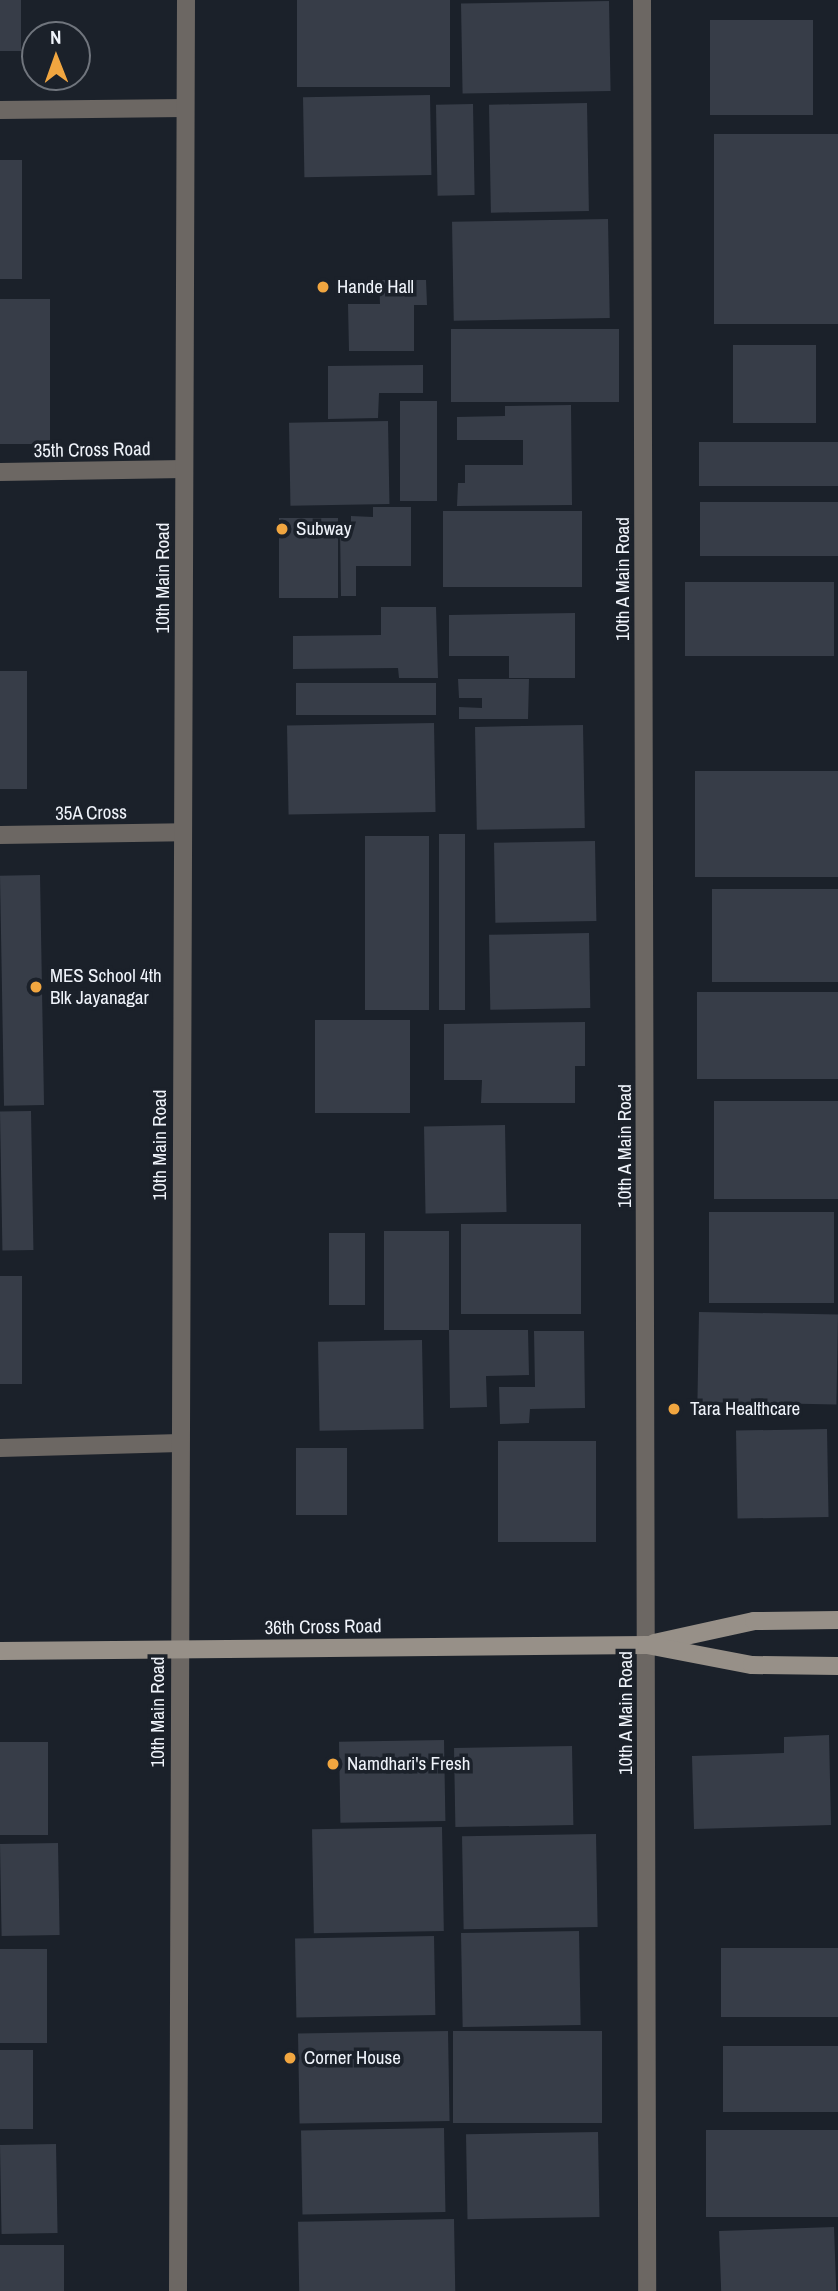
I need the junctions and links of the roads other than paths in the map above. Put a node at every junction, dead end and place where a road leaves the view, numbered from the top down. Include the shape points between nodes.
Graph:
1 (186, 0) edge
2 (642, 0) edge
3 (185, 108) junction
4 (0, 110) edge
5 (184, 469) junction
6 (0, 472) edge
7 (182, 832) junction
8 (0, 835) edge
9 (180, 1443) junction
10 (0, 1448) edge
11 (838, 1620) edge
12 (647, 1645) junction
13 (179, 1649) junction
14 (0, 1651) edge
15 (838, 1665) edge
16 (178, 2291) edge
17 (647, 2291) edge

1 - 3 street, 10th Main Road
2 - 12 street, 10th A Main Road
3 - 4 street
3 - 5 street, 10th Main Road
5 - 6 street, 35th Cross Road
5 - 7 street, 10th Main Road
7 - 8 street, 35A Cross
7 - 9 street, 10th Main Road
9 - 10 street
9 - 13 street, 10th Main Road
11 - 12 main road, 36th Cross Road via 754,1621
12 - 13 main road, 36th Cross Road
12 - 15 main road, 36th Cross Road via 752,1665
12 - 17 street, 10th A Main Road
13 - 14 main road, 36th Cross Road
13 - 16 street, 10th Main Road

